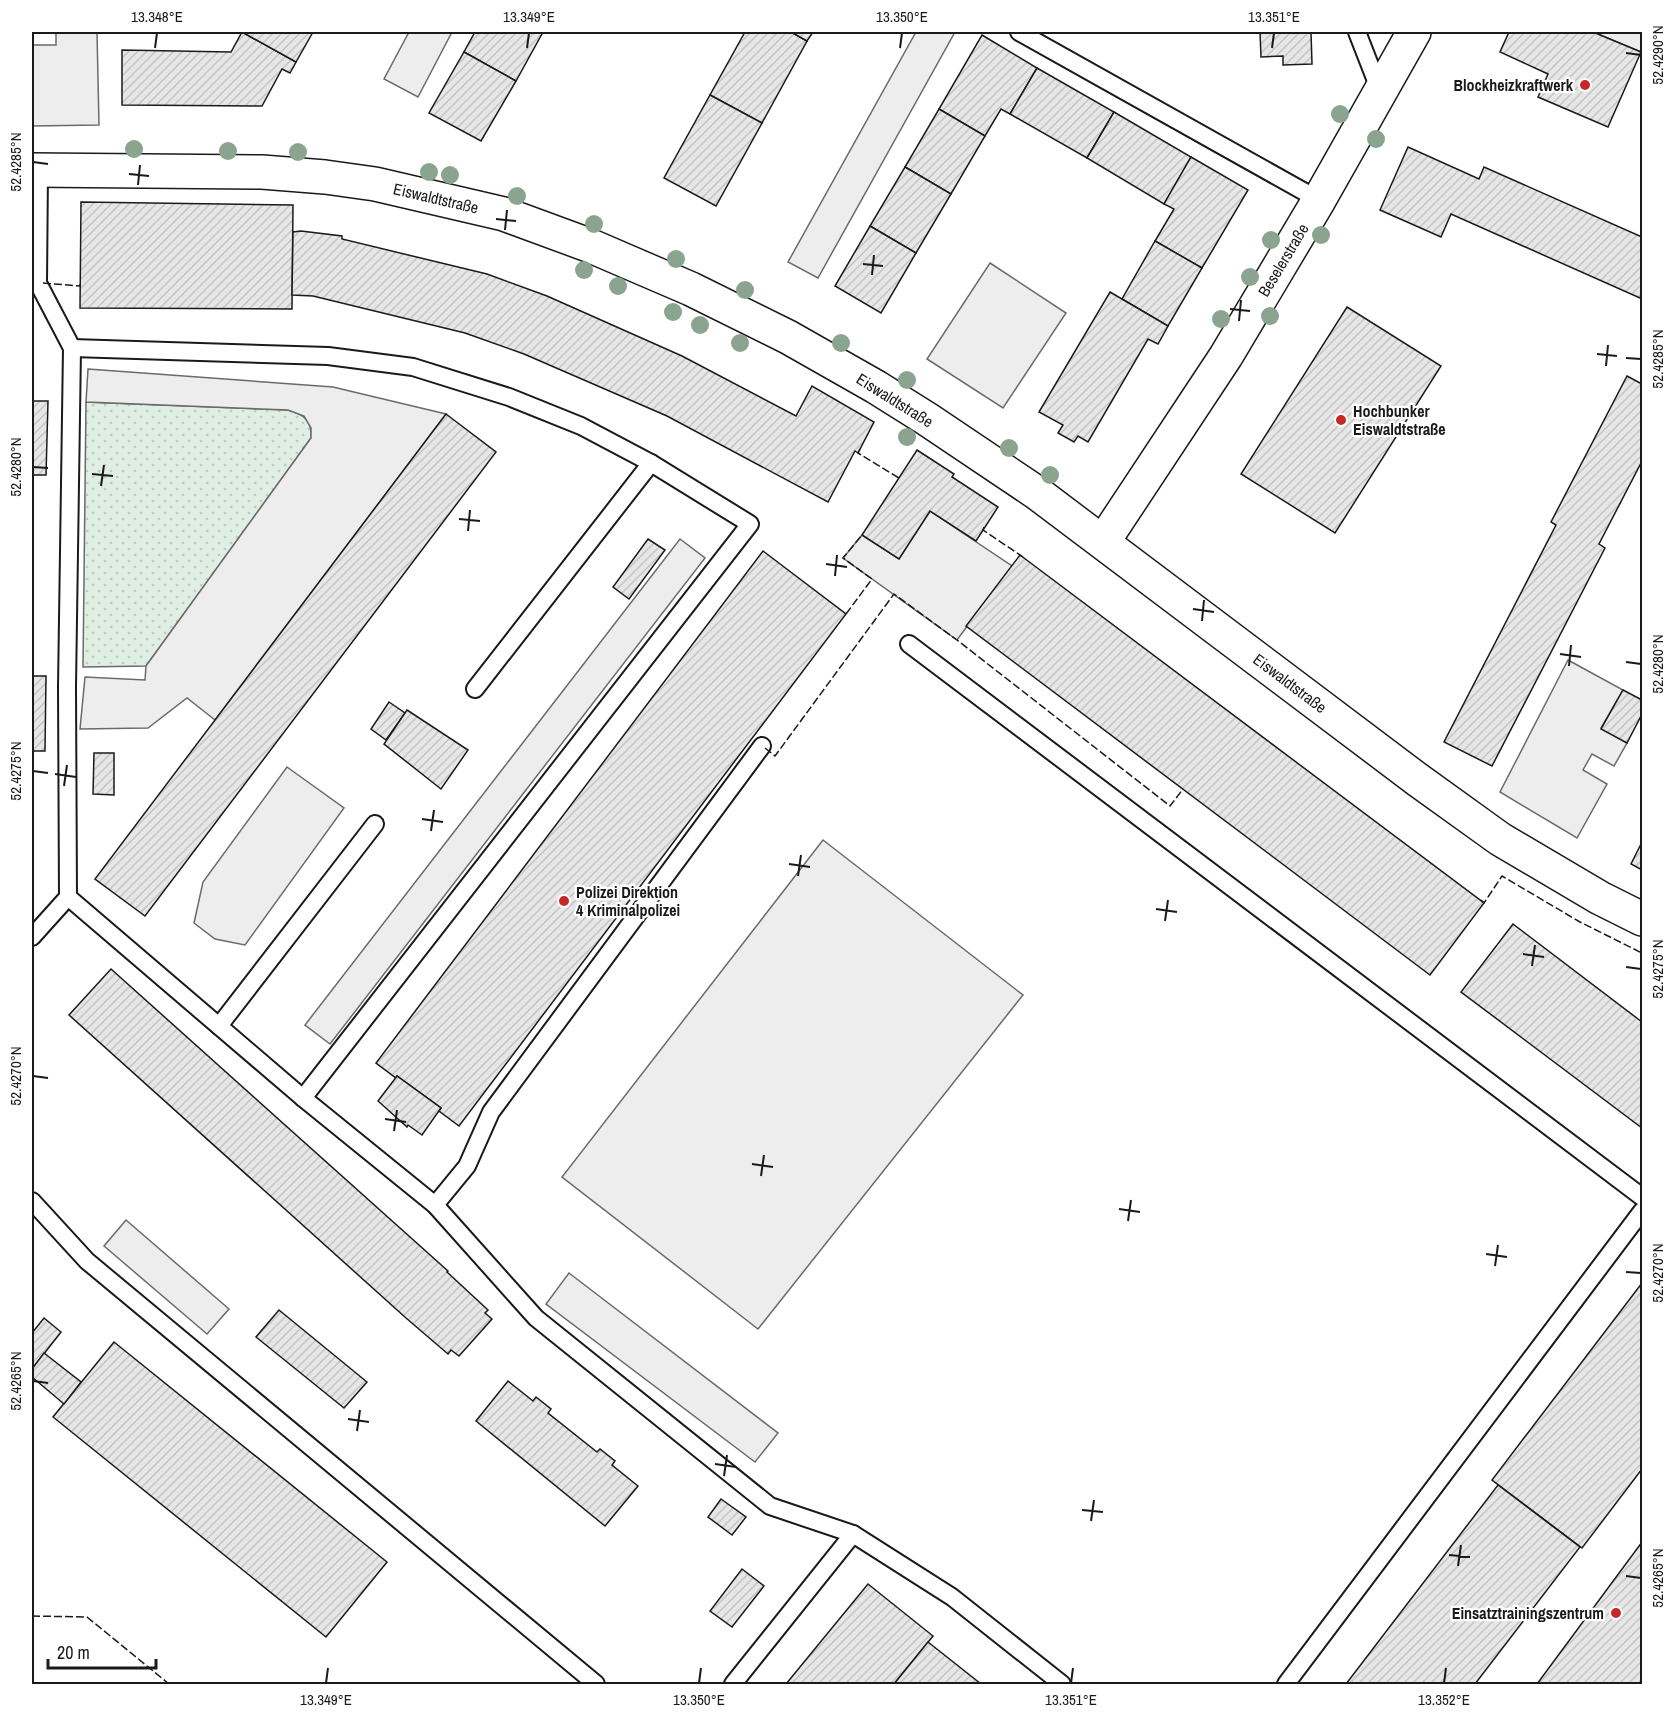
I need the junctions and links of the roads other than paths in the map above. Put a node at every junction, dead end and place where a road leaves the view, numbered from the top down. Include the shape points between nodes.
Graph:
1 (1018, 32) edge
2 (1357, 32) edge
3 (1414, 32) edge
4 (1380, 91) junction
5 (35, 170) edge
6 (1319, 200) junction
7 (72, 348) junction
8 (651, 463) junction
9 (1103, 542) junction
10 (909, 644) dead end
11 (475, 689) dead end
12 (762, 746) dead end
13 (375, 824) dead end
14 (68, 897) junction
15 (1642, 919) edge
16 (32, 937) edge
17 (219, 1026) junction
18 (303, 1098) junction
19 (1642, 1197) edge
20 (32, 1201) edge
21 (435, 1205) junction
22 (1642, 1211) edge
23 (853, 1534) junction
24 (596, 1684) edge
25 (733, 1684) edge
26 (1062, 1684) edge
27 (1286, 1684) edge

1 - 6 lane
2 - 4 lane
3 - 4 street, Beselerstraße
4 - 6 street, Beselerstraße
5 - 7 lane via 38,283
5 - 9 street, Eiswaldtstraße via 262,172 325,177 394,188 504,214 691,289 798,343 927,418
6 - 9 street, Beselerstraße via 1226,356
7 - 8 lane via 328,356 413,367 519,401 581,426
7 - 14 lane
8 - 11 lane
8 - 18 lane via 750,524
9 - 15 street, Eiswaldtstraße via 1500,839
10 - 19 lane
12 - 21 lane via 491,1112 467,1166
13 - 17 lane
14 - 16 lane
14 - 17 lane
17 - 18 lane
18 - 21 lane
20 - 24 lane via 87,1261
21 - 23 lane via 536,1318 770,1506
22 - 27 lane
23 - 25 lane
23 - 26 lane via 952,1596

